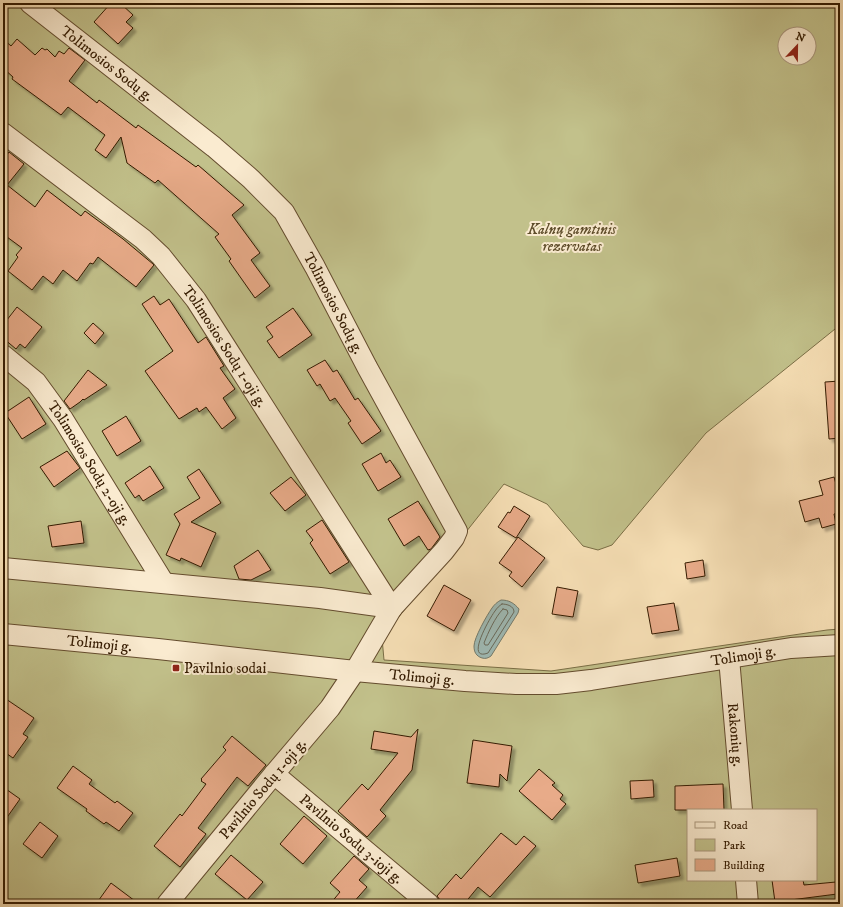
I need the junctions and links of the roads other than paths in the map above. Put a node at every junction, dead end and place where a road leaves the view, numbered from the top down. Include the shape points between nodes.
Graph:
1 (30, 3) edge
2 (3, 133) edge
3 (3, 355) edge
4 (3, 568) edge
5 (164, 583) junction
6 (392, 608) junction
7 (3, 634) edge
8 (840, 645) edge
9 (729, 658) junction
10 (355, 671) junction
11 (274, 774) junction
12 (742, 809) edge
13 (746, 881) edge
14 (167, 904) edge
15 (429, 904) edge
16 (748, 904) edge

1 - 6 street, Tolimosios Sodų g. via 214,147 284,212 457,531 444,551
2 - 6 street, Tolimosios Sodų 1-oji g. via 143,239 161,256 196,300
3 - 5 street, Tolimosios Sodų 2-oji g. via 36,382 63,419
4 - 5 street
5 - 6 street via 320,598
6 - 10 street, Tolimosios Sodų g.
7 - 10 street, Tolimoji g.
8 - 9 street, Tolimoji g. via 791,648
9 - 10 street, Tolimoji g. via 556,684 516,684
9 - 12 street, Rakonių g.
10 - 11 street, Pavilnio Sodų 1-oji g. via 330,708
11 - 14 street, Pavilnio Sodų 1-oji g.
11 - 15 street, Pavilnio Sodų 3-ioji g.
13 - 16 street

